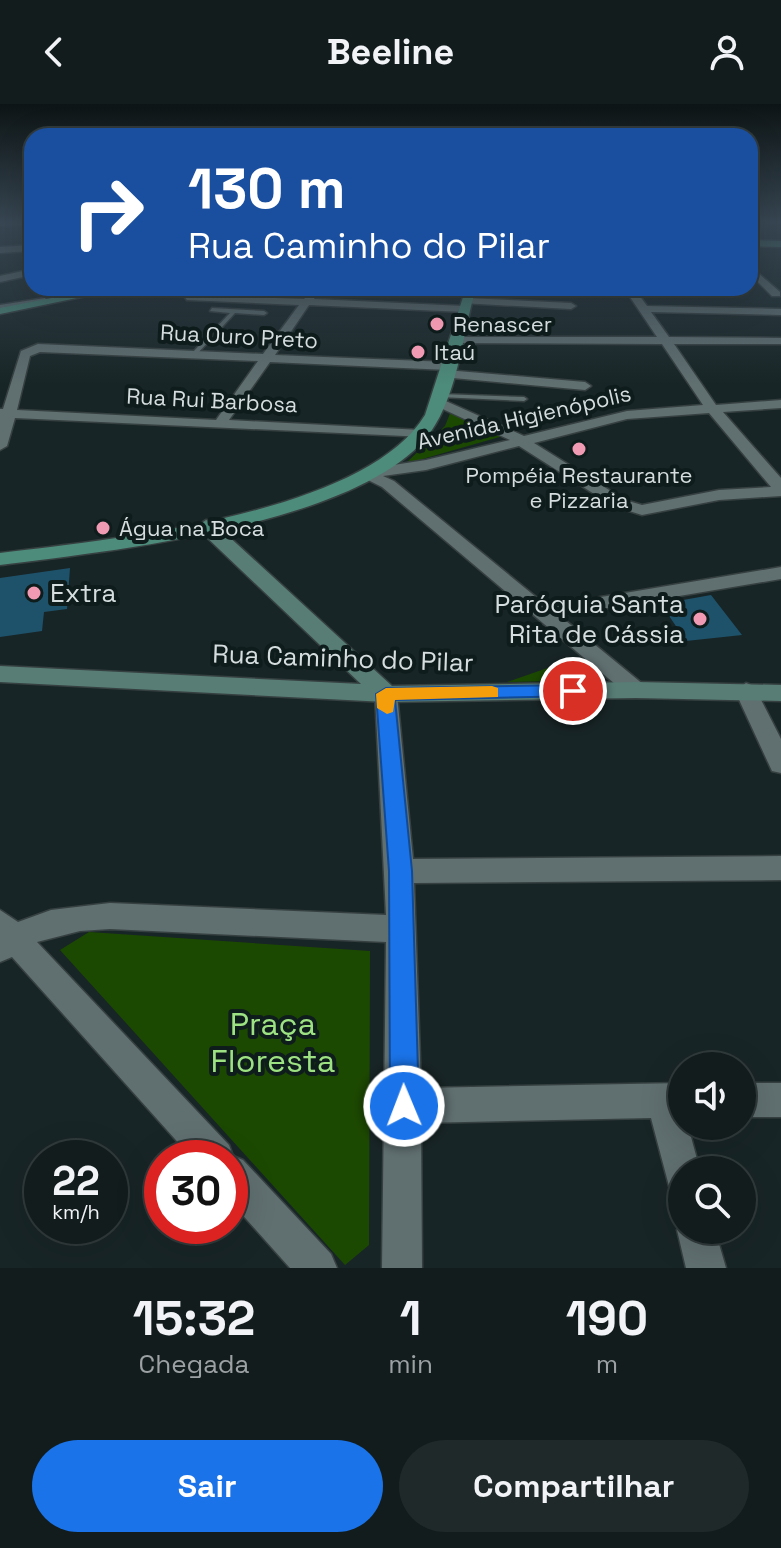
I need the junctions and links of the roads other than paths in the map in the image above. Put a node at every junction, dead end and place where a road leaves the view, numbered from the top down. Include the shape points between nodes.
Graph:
1 (758, 277) edge
2 (776, 294) dead end
3 (52, 296) edge
4 (61, 296) edge
5 (69, 296) edge
6 (311, 296) edge
7 (468, 296) edge
8 (635, 296) edge
9 (187, 297) dead end
10 (307, 301) junction
11 (465, 305) junction
12 (571, 306) dead end
13 (0, 307) edge
14 (644, 309) junction
15 (212, 310) dead end
16 (234, 311) junction
17 (781, 312) edge
18 (264, 313) dead end
19 (456, 340) junction
20 (665, 340) junction
21 (781, 341) edge
22 (194, 354) junction
23 (265, 358) junction
24 (447, 370) junction
25 (585, 386) dead end
26 (440, 399) junction
27 (524, 399) dead end
28 (781, 404) edge
29 (712, 408) junction
30 (5, 413) edge
31 (221, 422) junction
32 (421, 434) junction
33 (523, 441) junction
34 (0, 446) edge
35 (371, 475) junction
36 (781, 489) edge
37 (206, 526) junction
38 (0, 559) edge
39 (781, 573) edge
40 (542, 613) junction
41 (0, 674) edge
42 (636, 690) junction
43 (746, 691) junction
44 (781, 693) edge
45 (386, 694) junction
46 (781, 764) edge
47 (781, 868) edge
48 (400, 871) junction
49 (401, 929) junction
50 (4, 936) edge
51 (668, 1100) edge
52 (756, 1100) edge
53 (781, 1100) edge
54 (404, 1106) junction
55 (199, 1140) edge
56 (248, 1193) edge
57 (700, 1244) edge
58 (317, 1268) edge
59 (402, 1268) edge
60 (706, 1268) edge

1 - 2 street
3 - 13 main road
4 - 13 lane
5 - 13 main road
6 - 10 street
7 - 11 main road
8 - 14 street
9 - 10 street
10 - 11 street
10 - 23 street
11 - 12 street
11 - 19 main road
14 - 17 street
14 - 20 street
15 - 16 lane
16 - 18 lane
16 - 22 lane
19 - 20 street
19 - 24 main road
20 - 21 street
20 - 29 street
22 - 23 street, Rua Ouro Preto
22 - 30 street, Rua Ouro Preto via 48,347 29,351
23 - 24 street, Rua Ouro Preto
23 - 31 street
24 - 25 street, Rua Ouro Preto
24 - 26 main road
26 - 27 lane
26 - 32 main road
26 - 33 street
28 - 29 street, Avenida Higienópolis
29 - 33 street, Avenida Higienópolis via 627,415
29 - 36 street
30 - 31 street, Rua Rui Barbosa
30 - 34 street
31 - 32 street, Rua Rui Barbosa
32 - 35 main road
33 - 35 street, Avenida Higienópolis
33 - 36 street via 619,503 644,513 711,496
35 - 37 main road, Avenida Higienópolis
35 - 40 street
37 - 38 main road, Avenida Higienópolis
37 - 45 main road
39 - 40 street
40 - 42 street
41 - 45 main road, Rua Caminho do Pilar
42 - 43 main road, Rua Caminho do Pilar
42 - 45 main road, Rua Caminho do Pilar
43 - 44 main road, Rua Caminho do Pilar
43 - 46 street
45 - 48 street
47 - 48 street
48 - 49 street
49 - 50 street via 98,918
49 - 54 street
50 - 55 street
51 - 54 street
52 - 53 street
54 - 59 street
56 - 58 street
57 - 60 street

